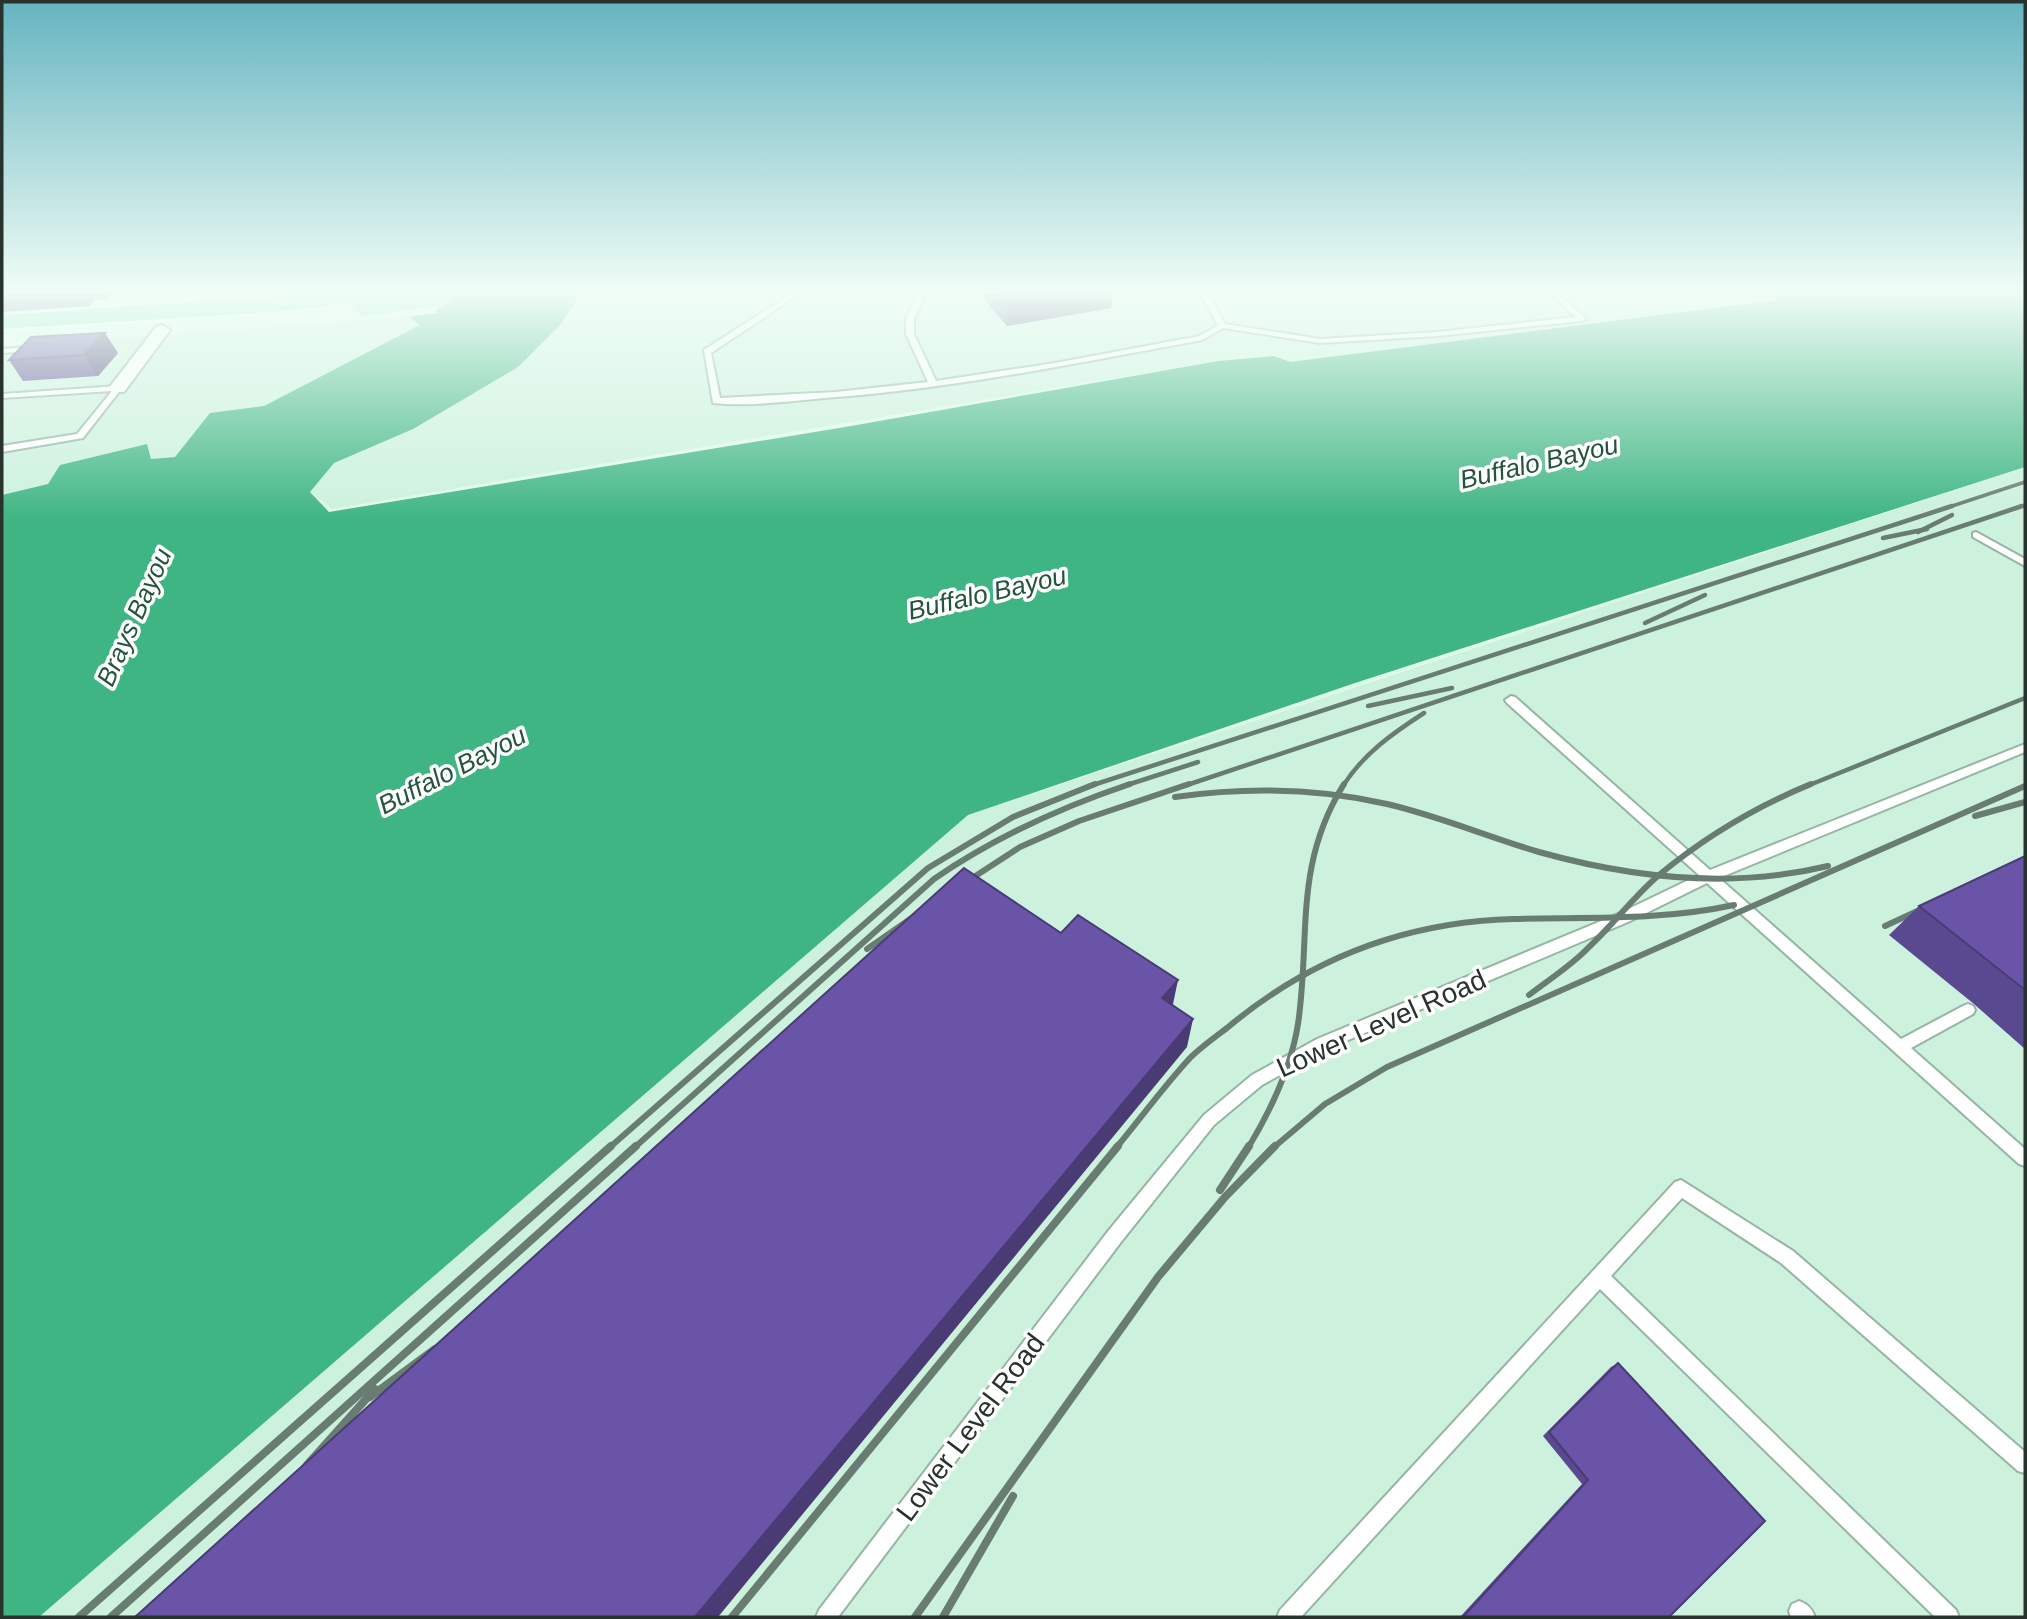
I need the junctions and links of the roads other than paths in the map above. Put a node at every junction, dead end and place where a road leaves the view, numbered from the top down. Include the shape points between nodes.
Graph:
1 (132, 369) edge
2 (710, 369) edge
3 (926, 369) edge
4 (1023, 369) edge
5 (933, 384) junction
6 (118, 387) junction
7 (2, 396) edge
8 (2, 450) edge
9 (1976, 535) dead end
10 (2025, 563) edge
11 (1511, 701) dead end
12 (2025, 748) edge
13 (1709, 877) junction
14 (1968, 1010) dead end
15 (1899, 1047) junction
16 (2025, 1160) edge
17 (1600, 1277) junction
18 (2025, 1464) edge
19 (826, 1617) edge
20 (1287, 1617) edge
21 (1949, 1617) edge

1 - 6 street
2 - 5 lane via 716,401
3 - 5 lane
4 - 5 lane
6 - 7 lane
6 - 8 lane via 80,436
9 - 10 lane
11 - 13 lane
12 - 13 lane, Lower Level Road
13 - 15 lane
13 - 19 lane, Lower Level Road via 1623,918 1322,1044 1257,1080 1219,1112 1115,1236
14 - 15 lane
15 - 16 lane
17 - 18 lane via 1681,1188 1787,1258
17 - 20 lane
17 - 21 lane

